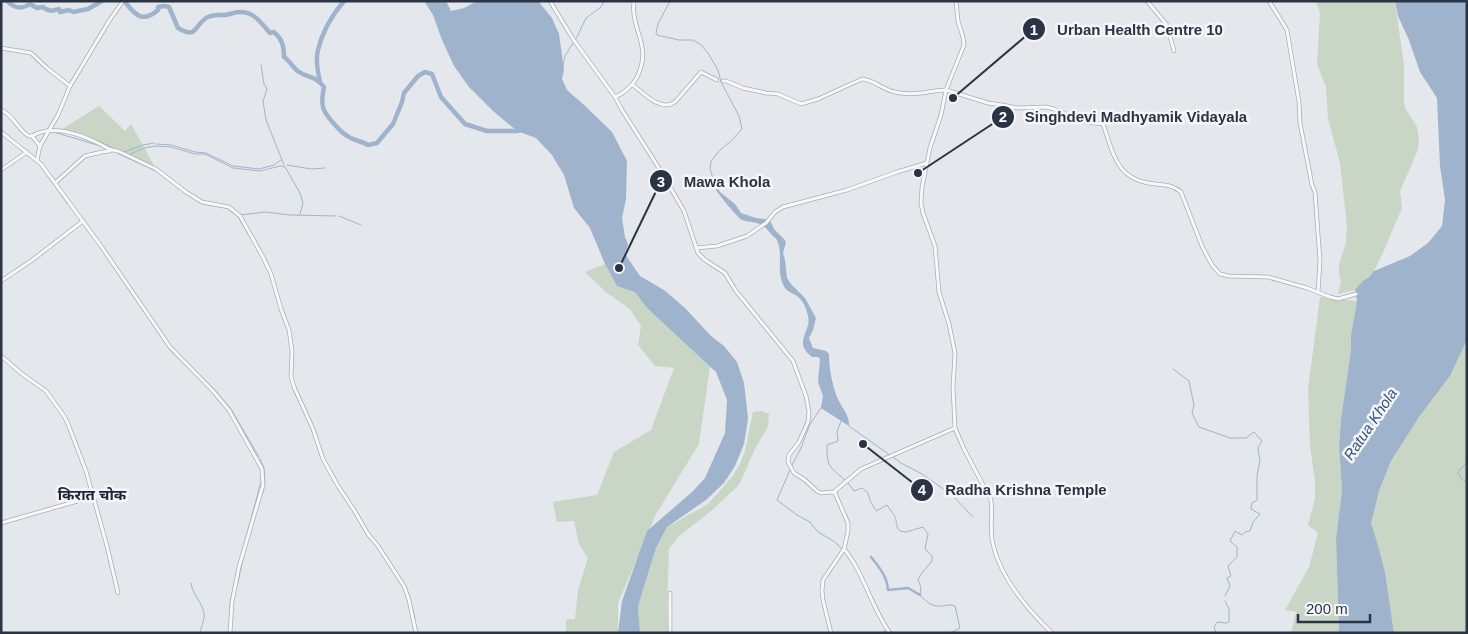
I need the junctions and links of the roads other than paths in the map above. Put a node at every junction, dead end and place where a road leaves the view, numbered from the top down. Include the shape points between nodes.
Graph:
1 (123, 1) edge
2 (634, 1) edge
3 (956, 1) edge
4 (1147, 1) edge
5 (1269, 1) edge
6 (550, 2) edge
7 (1, 48) edge
8 (1174, 51) dead end
9 (718, 80) dead end
10 (723, 82) dead end
11 (633, 85) junction
12 (70, 86) junction
13 (946, 90) junction
14 (615, 96) junction
15 (1, 110) edge
16 (49, 130) junction
17 (1, 132) edge
18 (32, 136) junction
19 (40, 146) junction
20 (112, 151) junction
21 (27, 152) junction
22 (37, 160) junction
23 (928, 163) junction
24 (1, 170) edge
25 (55, 183) junction
26 (83, 221) junction
27 (696, 248) junction
28 (1, 281) edge
29 (1318, 292) junction
30 (1356, 294) dead end
31 (1, 356) edge
32 (955, 428) junction
33 (92, 494) junction
34 (835, 494) junction
35 (1, 523) edge
36 (844, 549) junction
37 (118, 593) dead end
38 (670, 594) dead end
39 (230, 633) edge
40 (416, 633) edge
41 (670, 633) edge
42 (830, 633) edge
43 (890, 633) edge
44 (1052, 633) edge

1 - 12 street
2 - 11 street via 633,12 644,52 640,72
3 - 13 street via 964,45
4 - 8 street via 1167,25
5 - 29 street via 1287,30 1302,133 1315,192 1320,261
6 - 14 street via 573,40
7 - 12 street via 31,53
9 - 11 street via 701,72 670,105 654,102
10 - 13 street via 778,94 801,104 862,79 896,93
11 - 14 street
12 - 16 street
13 - 23 street
13 - 29 street via 1002,106 1046,107 1085,122 1103,124 1116,159 1126,174 1150,184 1170,185 1181,192 1202,246 1220,274 1268,277
14 - 27 street via 684,211
15 - 18 street via 26,135
16 - 18 street
16 - 19 street
16 - 20 street via 84,138
17 - 21 street
18 - 19 street
19 - 22 street
20 - 25 street via 85,156
20 - 40 street via 156,169 202,202 229,207 240,216 271,274 289,330 294,387 323,459 404,586
21 - 22 street
21 - 24 street
22 - 25 street
23 - 27 street via 783,207 747,236 717,246
23 - 32 street via 921,204 935,246 939,292 955,353
25 - 26 street
26 - 28 street
26 - 39 street via 170,347 229,410 262,469 263,485 239,567
27 - 34 street via 705,260 725,274 793,361 809,412 808,422 788,462 794,473 817,491
29 - 30 street via 1338,299
31 - 33 street via 46,391 64,416
32 - 34 street via 856,472
32 - 44 street via 991,500 992,536 1003,571 1021,600
33 - 35 street via 88,498
33 - 37 street
34 - 36 street via 848,523
36 - 42 street via 823,580 823,600
36 - 43 street
38 - 41 street

